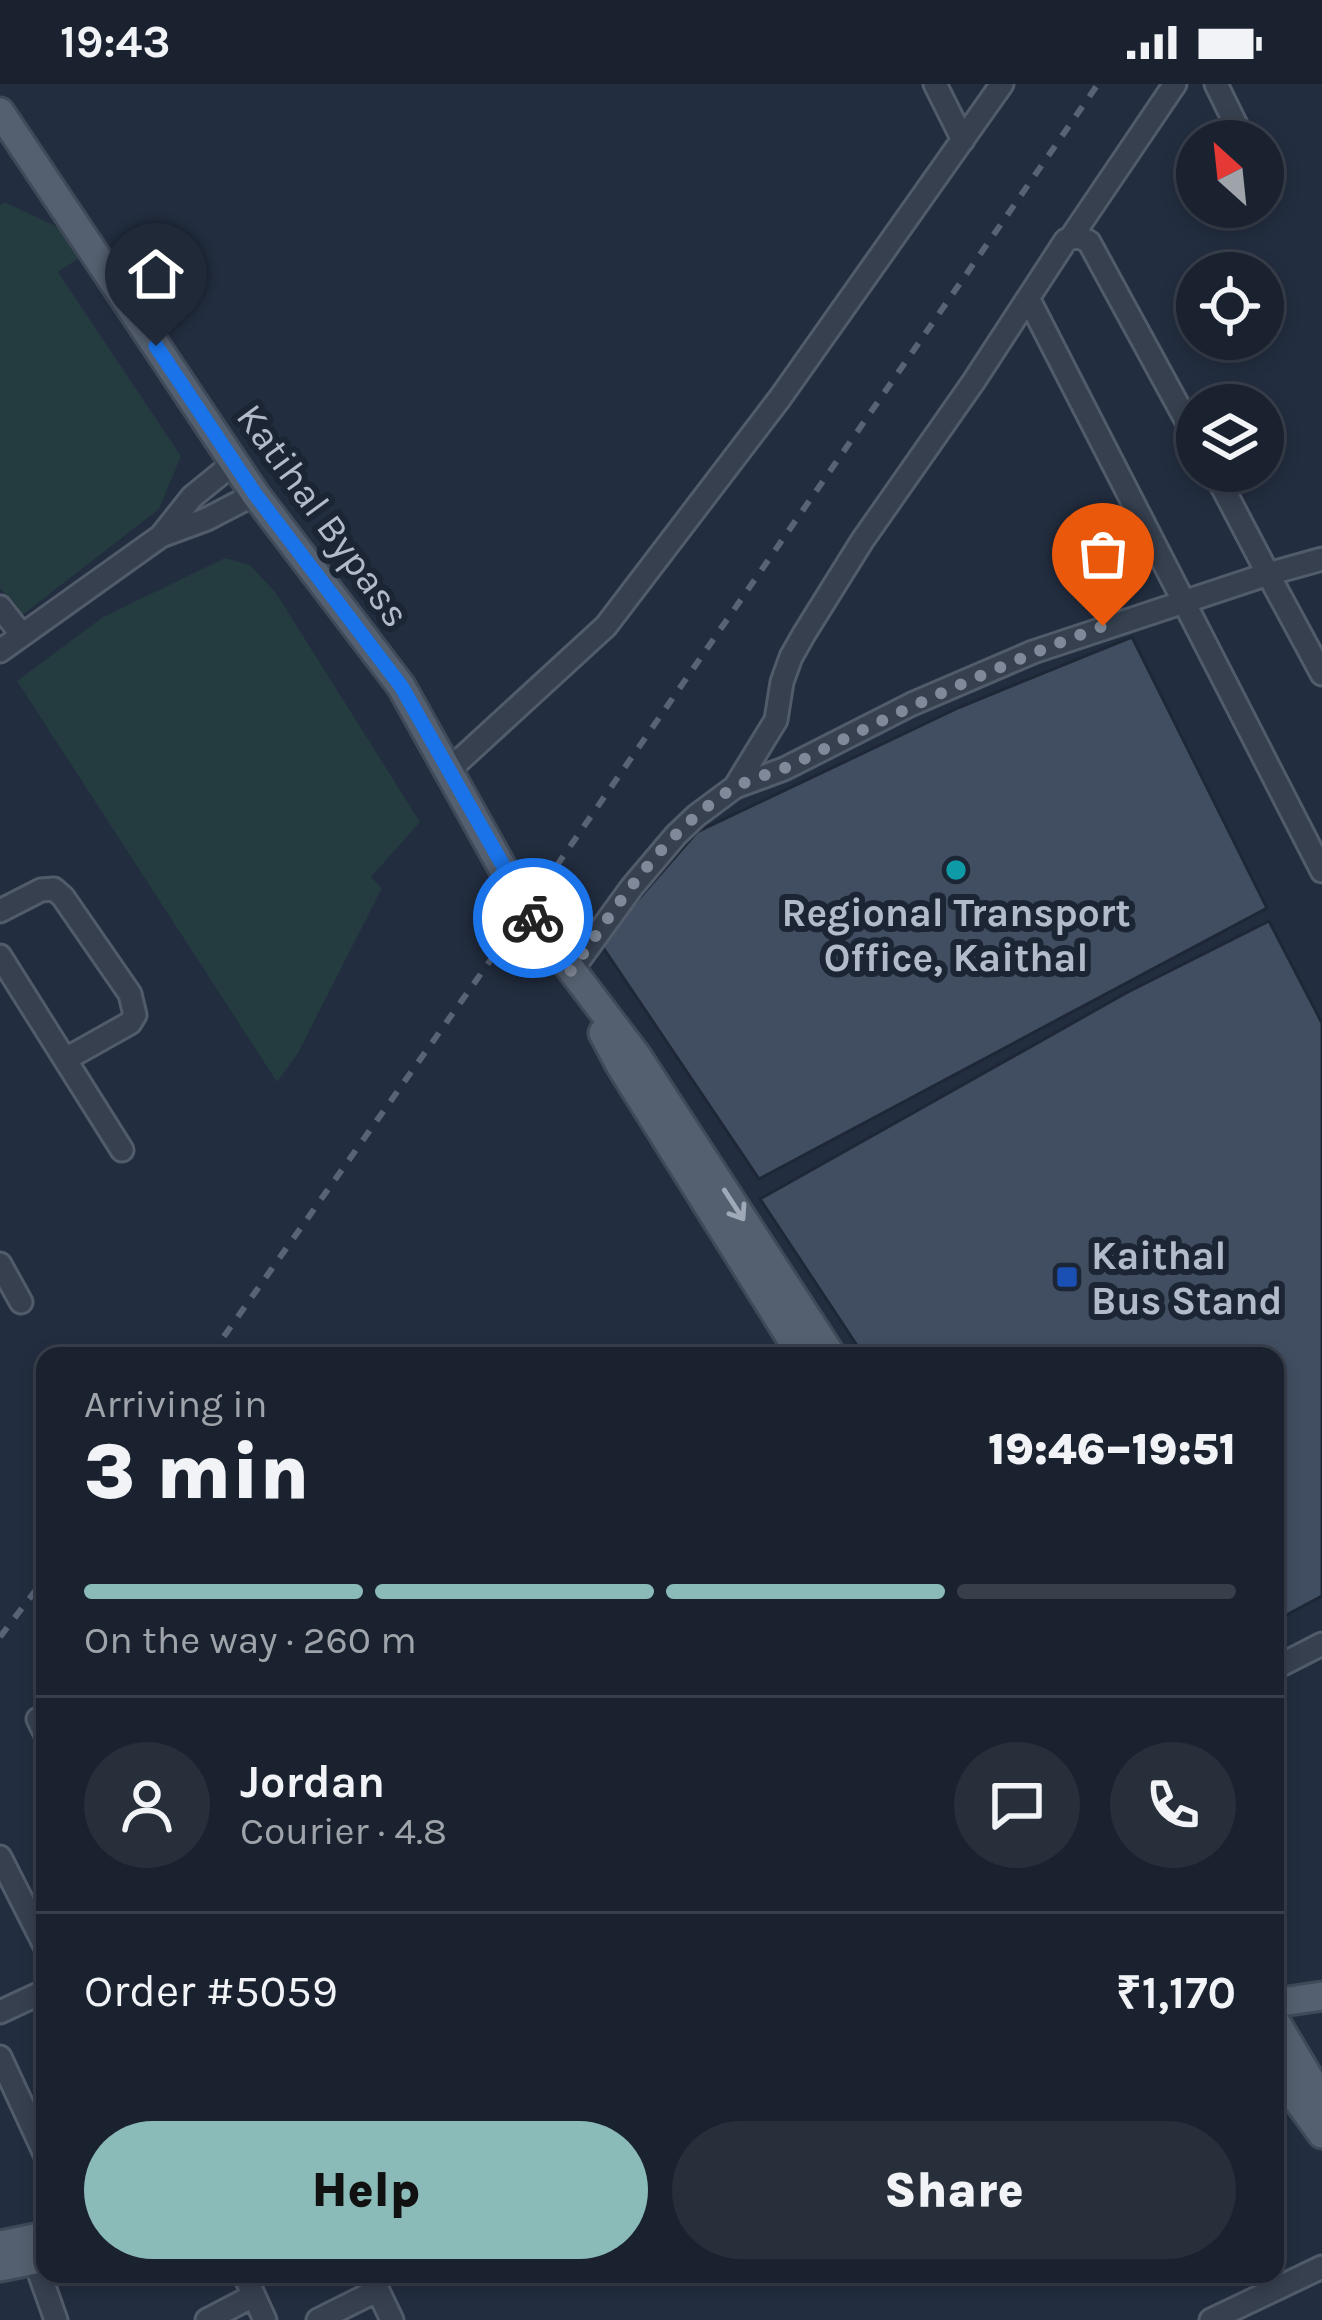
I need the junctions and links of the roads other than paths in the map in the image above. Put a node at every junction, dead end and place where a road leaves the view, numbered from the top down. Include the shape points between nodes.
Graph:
1 (935, 84) edge
2 (1002, 84) edge
3 (1174, 84) edge
4 (1216, 84) edge
5 (0, 112) edge
6 (1234, 120) edge
7 (963, 140) junction
8 (1072, 236) junction
9 (1028, 298) junction
10 (1176, 402) edge
11 (235, 462) junction
12 (1225, 492) edge
13 (255, 494) junction
14 (161, 536) junction
15 (1322, 559) edge
16 (1268, 574) junction
17 (1185, 600) junction
18 (0, 607) edge
19 (22, 635) junction
20 (0, 650) edge
21 (1322, 674) edge
22 (448, 771) junction
23 (735, 787) junction
24 (1322, 871) edge
25 (0, 911) edge
26 (0, 956) edge
27 (571, 971) junction
28 (66, 1059) junction
29 (122, 1150) dead end
30 (0, 1264) edge
31 (21, 1303) dead end
32 (796, 1347) edge
33 (826, 1347) edge
34 (1322, 1644) edge
35 (1284, 1663) edge
36 (0, 1857) edge
37 (36, 1928) edge
38 (36, 1994) edge
39 (1322, 1996) edge
40 (0, 2012) edge
41 (1284, 2013) edge
42 (1322, 2015) edge
43 (1284, 2016) edge
44 (1284, 2031) edge
45 (0, 2057) edge
46 (1284, 2081) edge
47 (1322, 2100) edge
48 (36, 2114) edge
49 (1322, 2134) edge
50 (30, 2248) edge
51 (1322, 2266) edge
52 (0, 2267) edge
53 (43, 2283) edge
54 (373, 2283) edge
55 (374, 2283) edge
56 (248, 2285) edge
57 (56, 2320) edge
58 (207, 2320) edge
59 (265, 2320) edge
60 (318, 2320) edge
61 (392, 2320) edge
62 (1211, 2320) edge

1 - 7 street
2 - 7 street
3 - 8 street
4 - 6 street
5 - 11 main road, Katihal Bypass
7 - 22 street via 606,626
8 - 9 street
8 - 10 street via 1088,242
9 - 17 street
9 - 23 street via 804,634 782,682 776,720
11 - 13 main road, Katihal Bypass
11 - 14 street
12 - 16 street
13 - 14 street
13 - 22 main road, Katihal Bypass via 401,686
14 - 19 street
15 - 16 street
16 - 17 street
16 - 21 street
17 - 23 street via 1033,652
17 - 24 street
18 - 19 street
19 - 20 street
22 - 27 main road, Katihal Bypass via 526,910
23 - 27 street via 676,835
25 - 28 street via 54,890 130,994 130,1023
26 - 28 street
27 - 32 main road, Katihal Bypass via 620,1065
27 -> 33 main road, Katihal Bypass via 637,1056
28 - 29 street
30 - 31 street
34 - 35 street
36 - 37 street
38 - 40 street
39 - 41 main road
42 - 43 main road
44 - 47 main road
45 - 48 street
46 - 49 main road
50 - 52 main road
51 - 62 street
53 - 57 street
54 - 60 street
55 - 61 street
56 - 58 street
56 - 59 street

